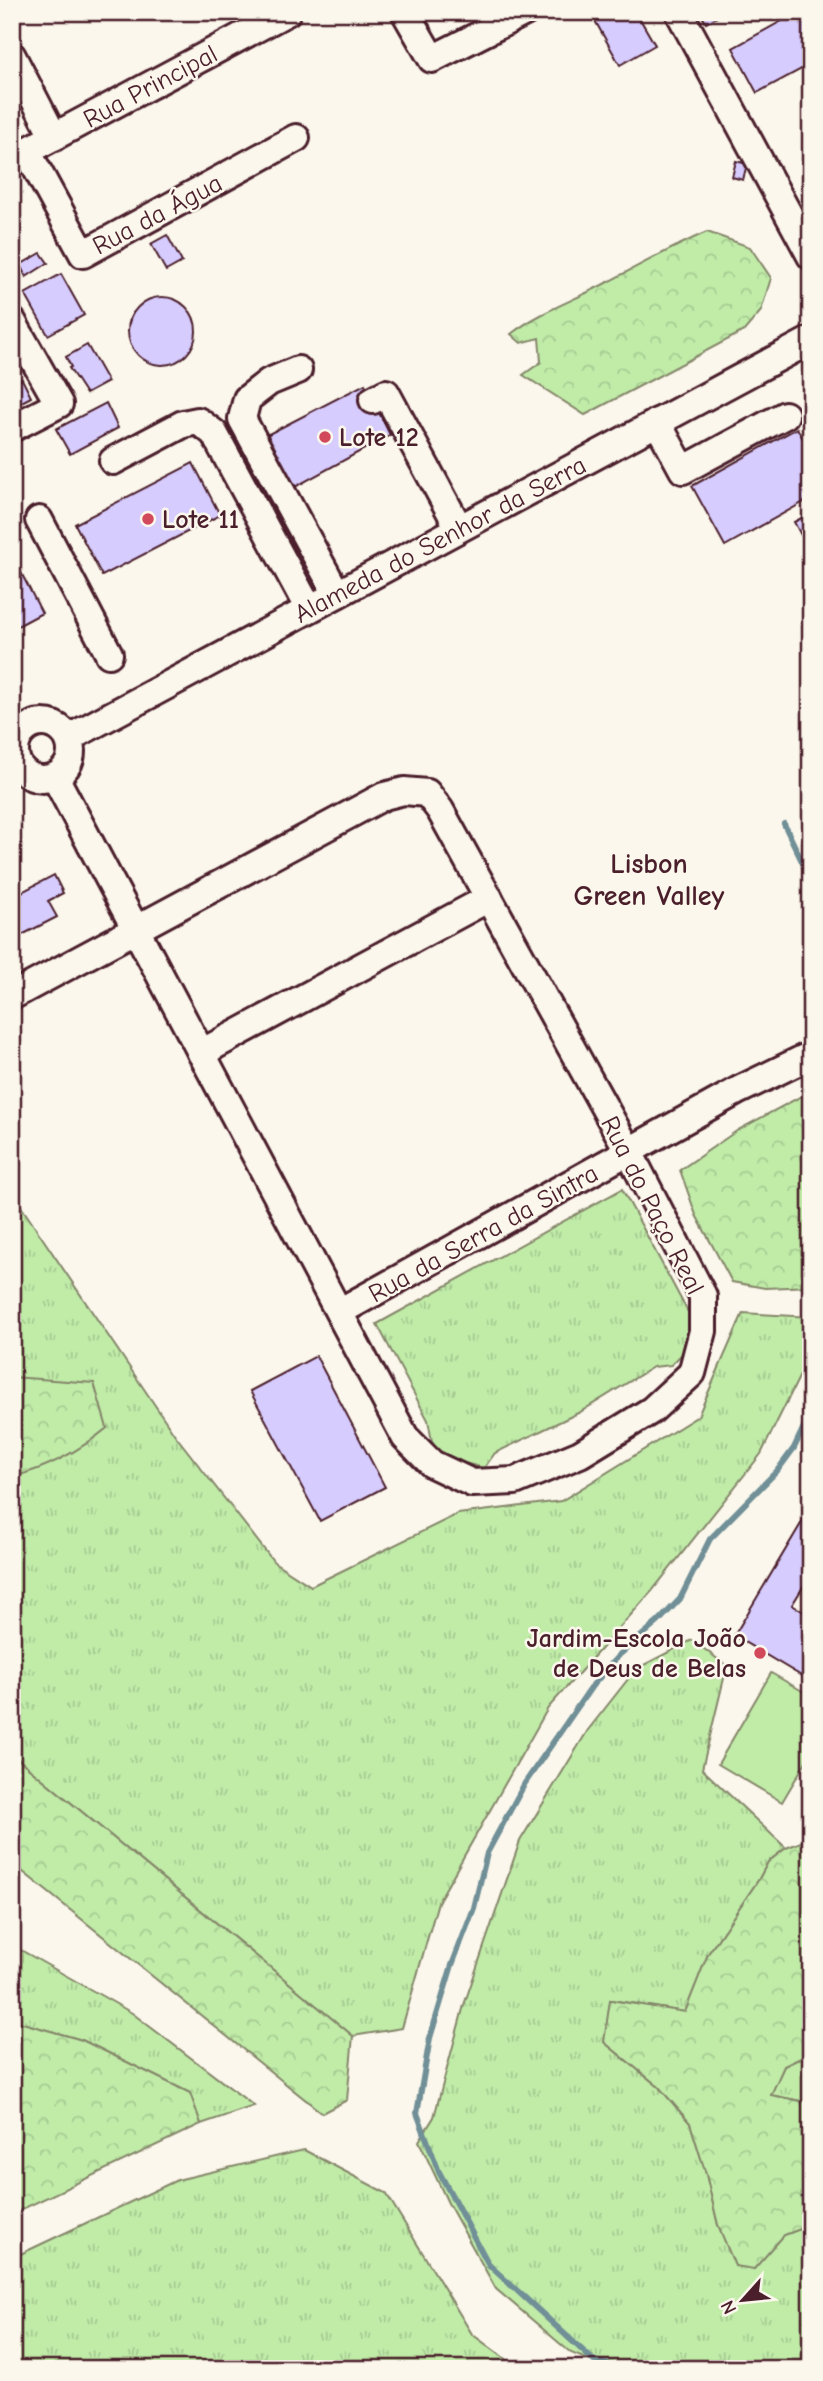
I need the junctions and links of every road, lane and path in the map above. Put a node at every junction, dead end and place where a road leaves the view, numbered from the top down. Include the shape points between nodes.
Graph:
1 (288, 12) edge
2 (405, 12) edge
3 (525, 12) edge
4 (679, 12) edge
5 (12, 56) edge
6 (54, 137) junction
7 (296, 138) dead end
8 (20, 155) edge
9 (811, 256) edge
10 (12, 321) edge
11 (811, 340) edge
12 (298, 370) dead end
13 (373, 400) dead end
14 (785, 415) dead end
15 (657, 422) junction
16 (12, 428) edge
17 (113, 461) dead end
18 (39, 520) dead end
19 (459, 528) junction
20 (337, 594) junction
21 (309, 609) junction
22 (108, 654) dead end
23 (69, 738) junction
24 (15, 767) edge
25 (55, 777) junction
26 (489, 898) junction
27 (136, 930) junction
28 (12, 996) edge
29 (201, 1053) junction
30 (811, 1055) edge
31 (629, 1152) junction
32 (339, 1312) junction

1 - 6 street, Rua Principal
2 - 3 street via 432,59
4 - 9 street
5 - 6 street
6 - 8 street, Rua Principal
7 - 8 street, Rua da Água via 83,254
10 - 16 street via 59,404
11 - 15 street, Alameda do Senhor da Serra
12 - 20 street via 247,398 242,419
13 - 19 street via 386,393
14 - 15 street via 683,470
15 - 19 street, Alameda do Senhor da Serra
17 - 21 street via 183,425 198,421 214,433 227,469
18 - 22 street
19 - 20 street, Alameda do Senhor da Serra
20 - 21 street, Alameda do Senhor da Serra
21 - 23 street, Alameda do Senhor da Serra
23 - 24 street via 51,723 30,725 16,743
23 - 25 street via 70,760
24 - 25 street via 34,778
25 - 27 street, Rua do Paço Real
26 - 27 street, Rua do Paço Real via 427,793 404,791 384,796
26 - 29 street
26 - 31 street, Rua do Paço Real
27 - 28 street, Rua do Paço Real
27 - 29 street, Rua do Paço Real
29 - 32 street, Rua do Paço Real
30 - 31 street, Rua da Serra da Sintra
31 - 32 street, Rua da Serra da Sintra
31 - 32 street, Rua do Paço Real via 703,1296 703,1331 692,1373 652,1410 580,1454 515,1481 472,1483 432,1464 405,1437

